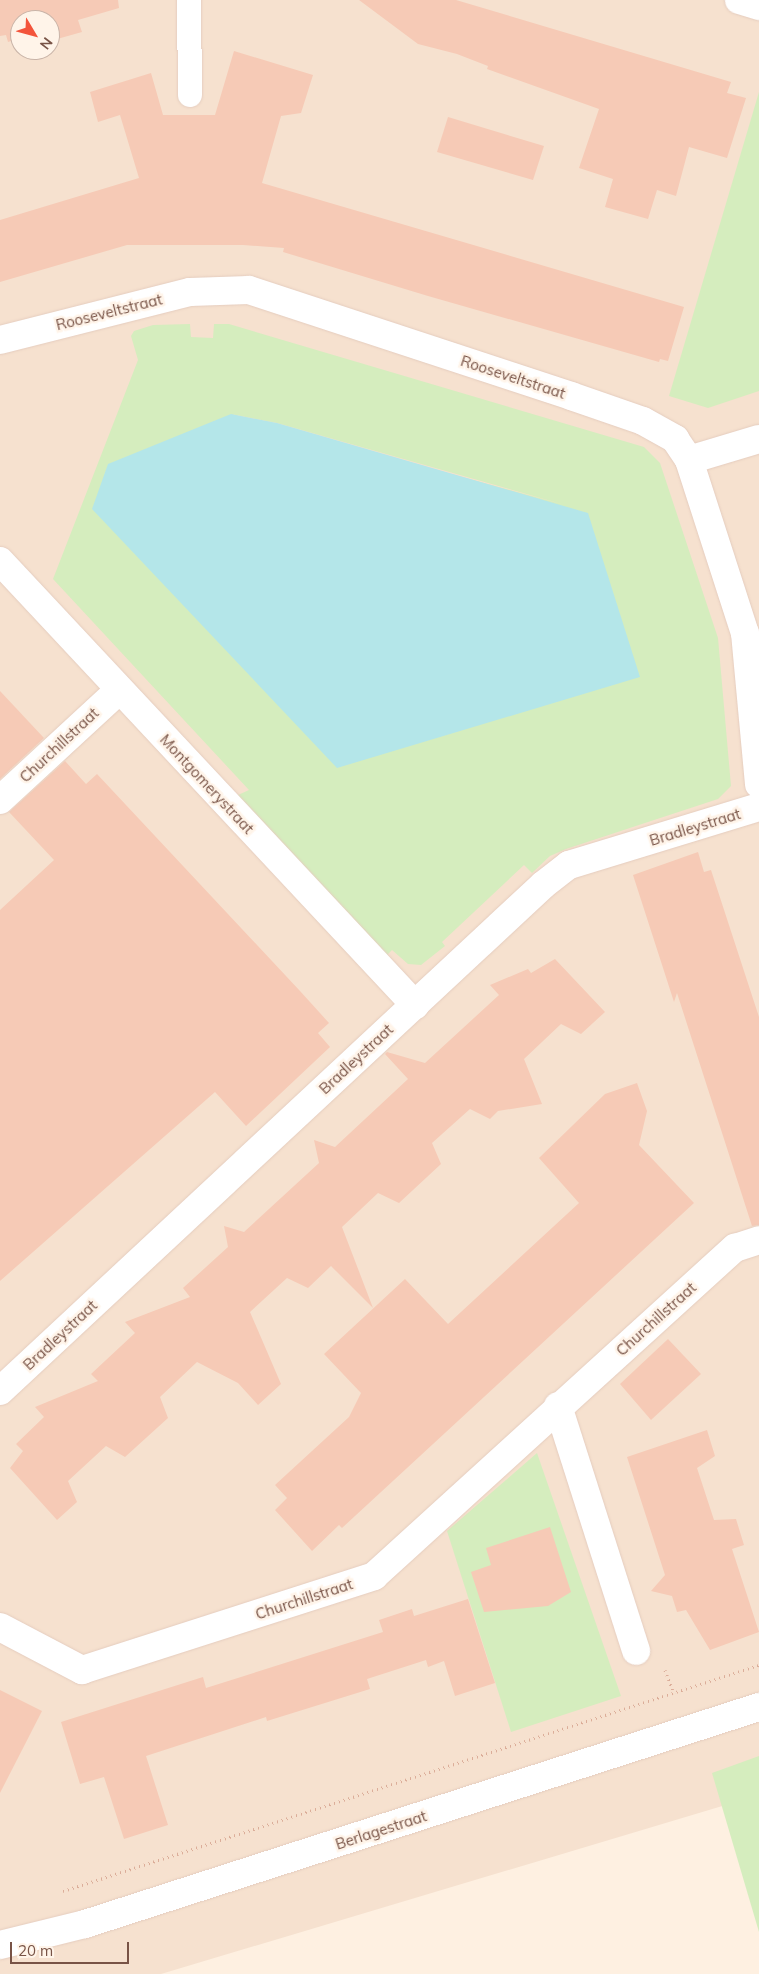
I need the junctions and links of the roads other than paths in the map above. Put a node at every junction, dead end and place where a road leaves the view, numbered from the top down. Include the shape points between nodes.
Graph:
1 (190, 0) edge
2 (740, 0) edge
3 (759, 6) edge
4 (190, 95) dead end
5 (0, 340) edge
6 (759, 439) edge
7 (688, 460) junction
8 (0, 561) edge
9 (119, 690) junction
10 (759, 784) edge
11 (0, 800) edge
12 (759, 807) edge
13 (415, 1005) junction
14 (759, 1240) edge
15 (0, 1391) edge
16 (558, 1406) junction
17 (0, 1628) edge
18 (636, 1651) dead end
19 (759, 1707) edge
20 (0, 1946) edge

1 - 4 lane
2 - 3 street
5 - 7 street, Rooseveltstraat via 190,292 249,290 643,421 675,439
6 - 7 street
7 - 10 street, Rooseveltstraat via 745,632
8 - 9 street, Montgomerystraat
9 - 11 street, Churchillstraat
9 - 13 street, Montgomerystraat
12 - 13 street, Bradleystraat via 570,865 543,885
13 - 15 street, Bradleystraat
14 - 16 street, Churchillstraat via 735,1248
16 - 17 street, Churchillstraat via 374,1576 82,1670
16 - 18 street
19 - 20 street, Berlagestraat via 85,1924

